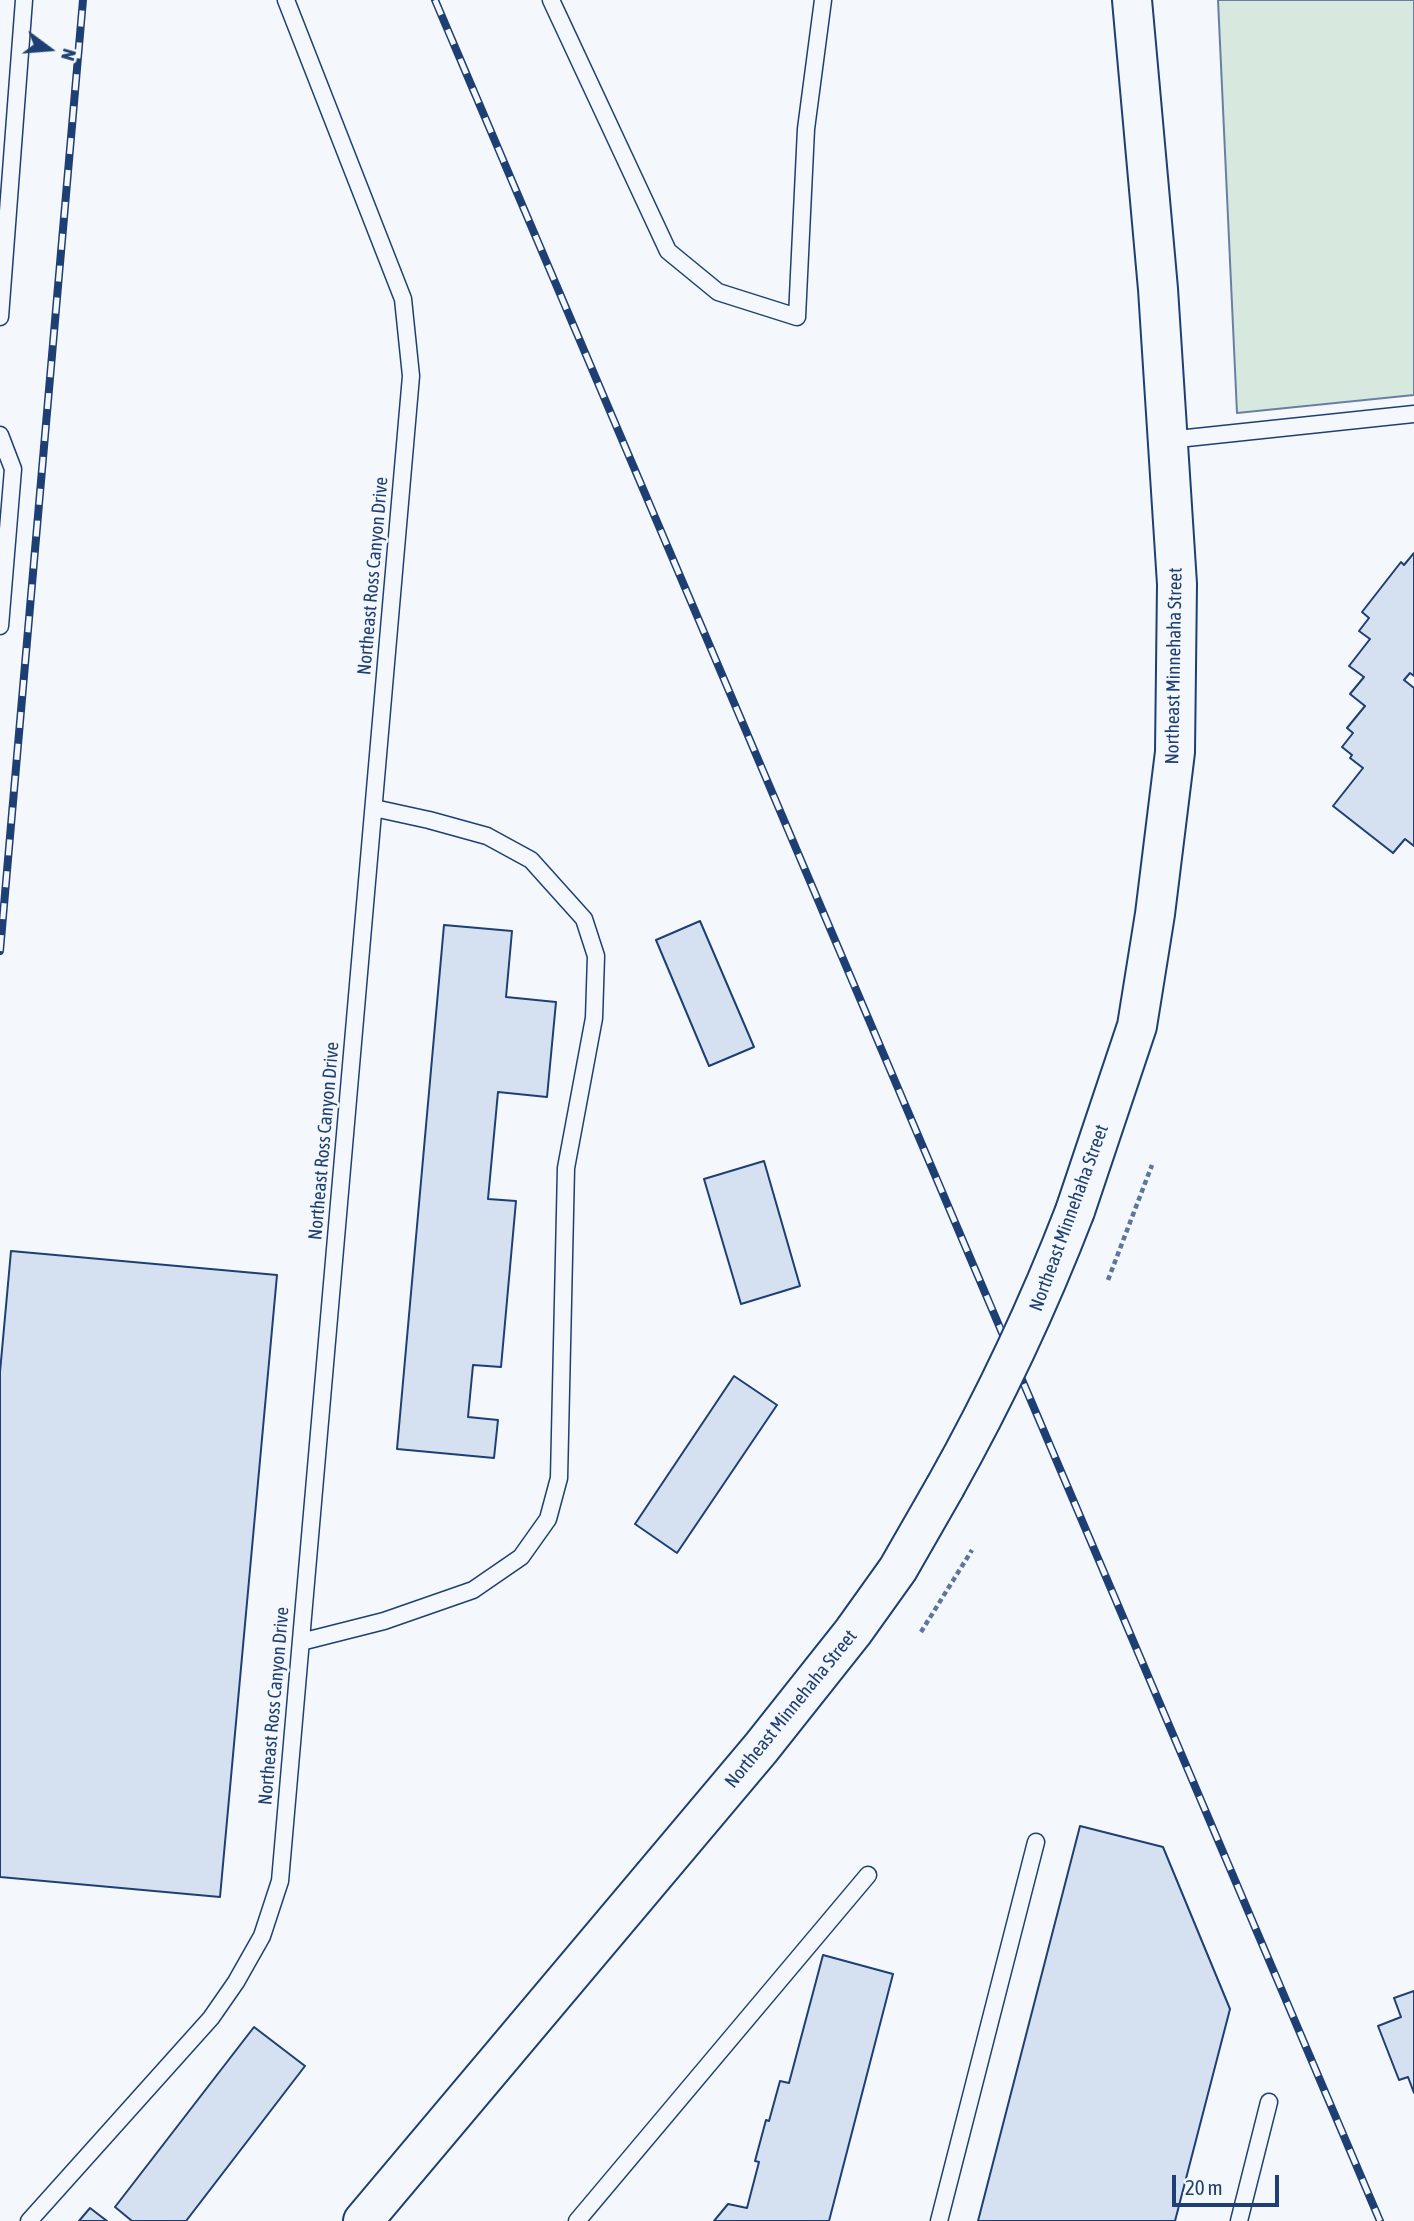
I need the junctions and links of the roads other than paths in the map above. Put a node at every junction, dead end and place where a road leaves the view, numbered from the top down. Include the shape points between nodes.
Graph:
1 (24, 0) edge
2 (286, 0) edge
3 (551, 0) edge
4 (823, 0) edge
5 (1132, 0) edge
6 (0, 317) edge
7 (1414, 414) edge
8 (0, 435) edge
9 (1168, 440) junction
10 (0, 626) edge
11 (374, 808) junction
12 (301, 1642) junction
13 (1036, 1842) dead end
14 (868, 1875) dead end
15 (1269, 2102) dead end
16 (29, 2221) edge
17 (363, 2221) edge
18 (577, 2221) edge
19 (939, 2221) edge
20 (1238, 2221) edge

1 - 6 lane
2 - 11 lane, Northeast Ross Canyon Drive via 405,312 411,376
3 - 4 lane via 667,251 718,292 797,317 806,129
5 - 9 main road, Northeast Minnehaha Street
7 - 9 lane
8 - 10 lane via 13,469
9 - 17 main road, Northeast Minnehaha Street, bridge via 1177,584 1173,765 1155,914 1137,1026 1075,1211 1034,1313 945,1487 898,1569 853,1632
11 - 12 lane, Northeast Ross Canyon Drive
11 - 12 lane via 487,836 531,860 584,919 596,957 594,1018 566,1168 559,1478 548,1518 522,1558 473,1590 384,1621
12 - 16 lane, Northeast Ross Canyon Drive via 280,1881 262,1936 211,2018
13 - 19 lane
14 - 18 lane
15 - 20 lane

